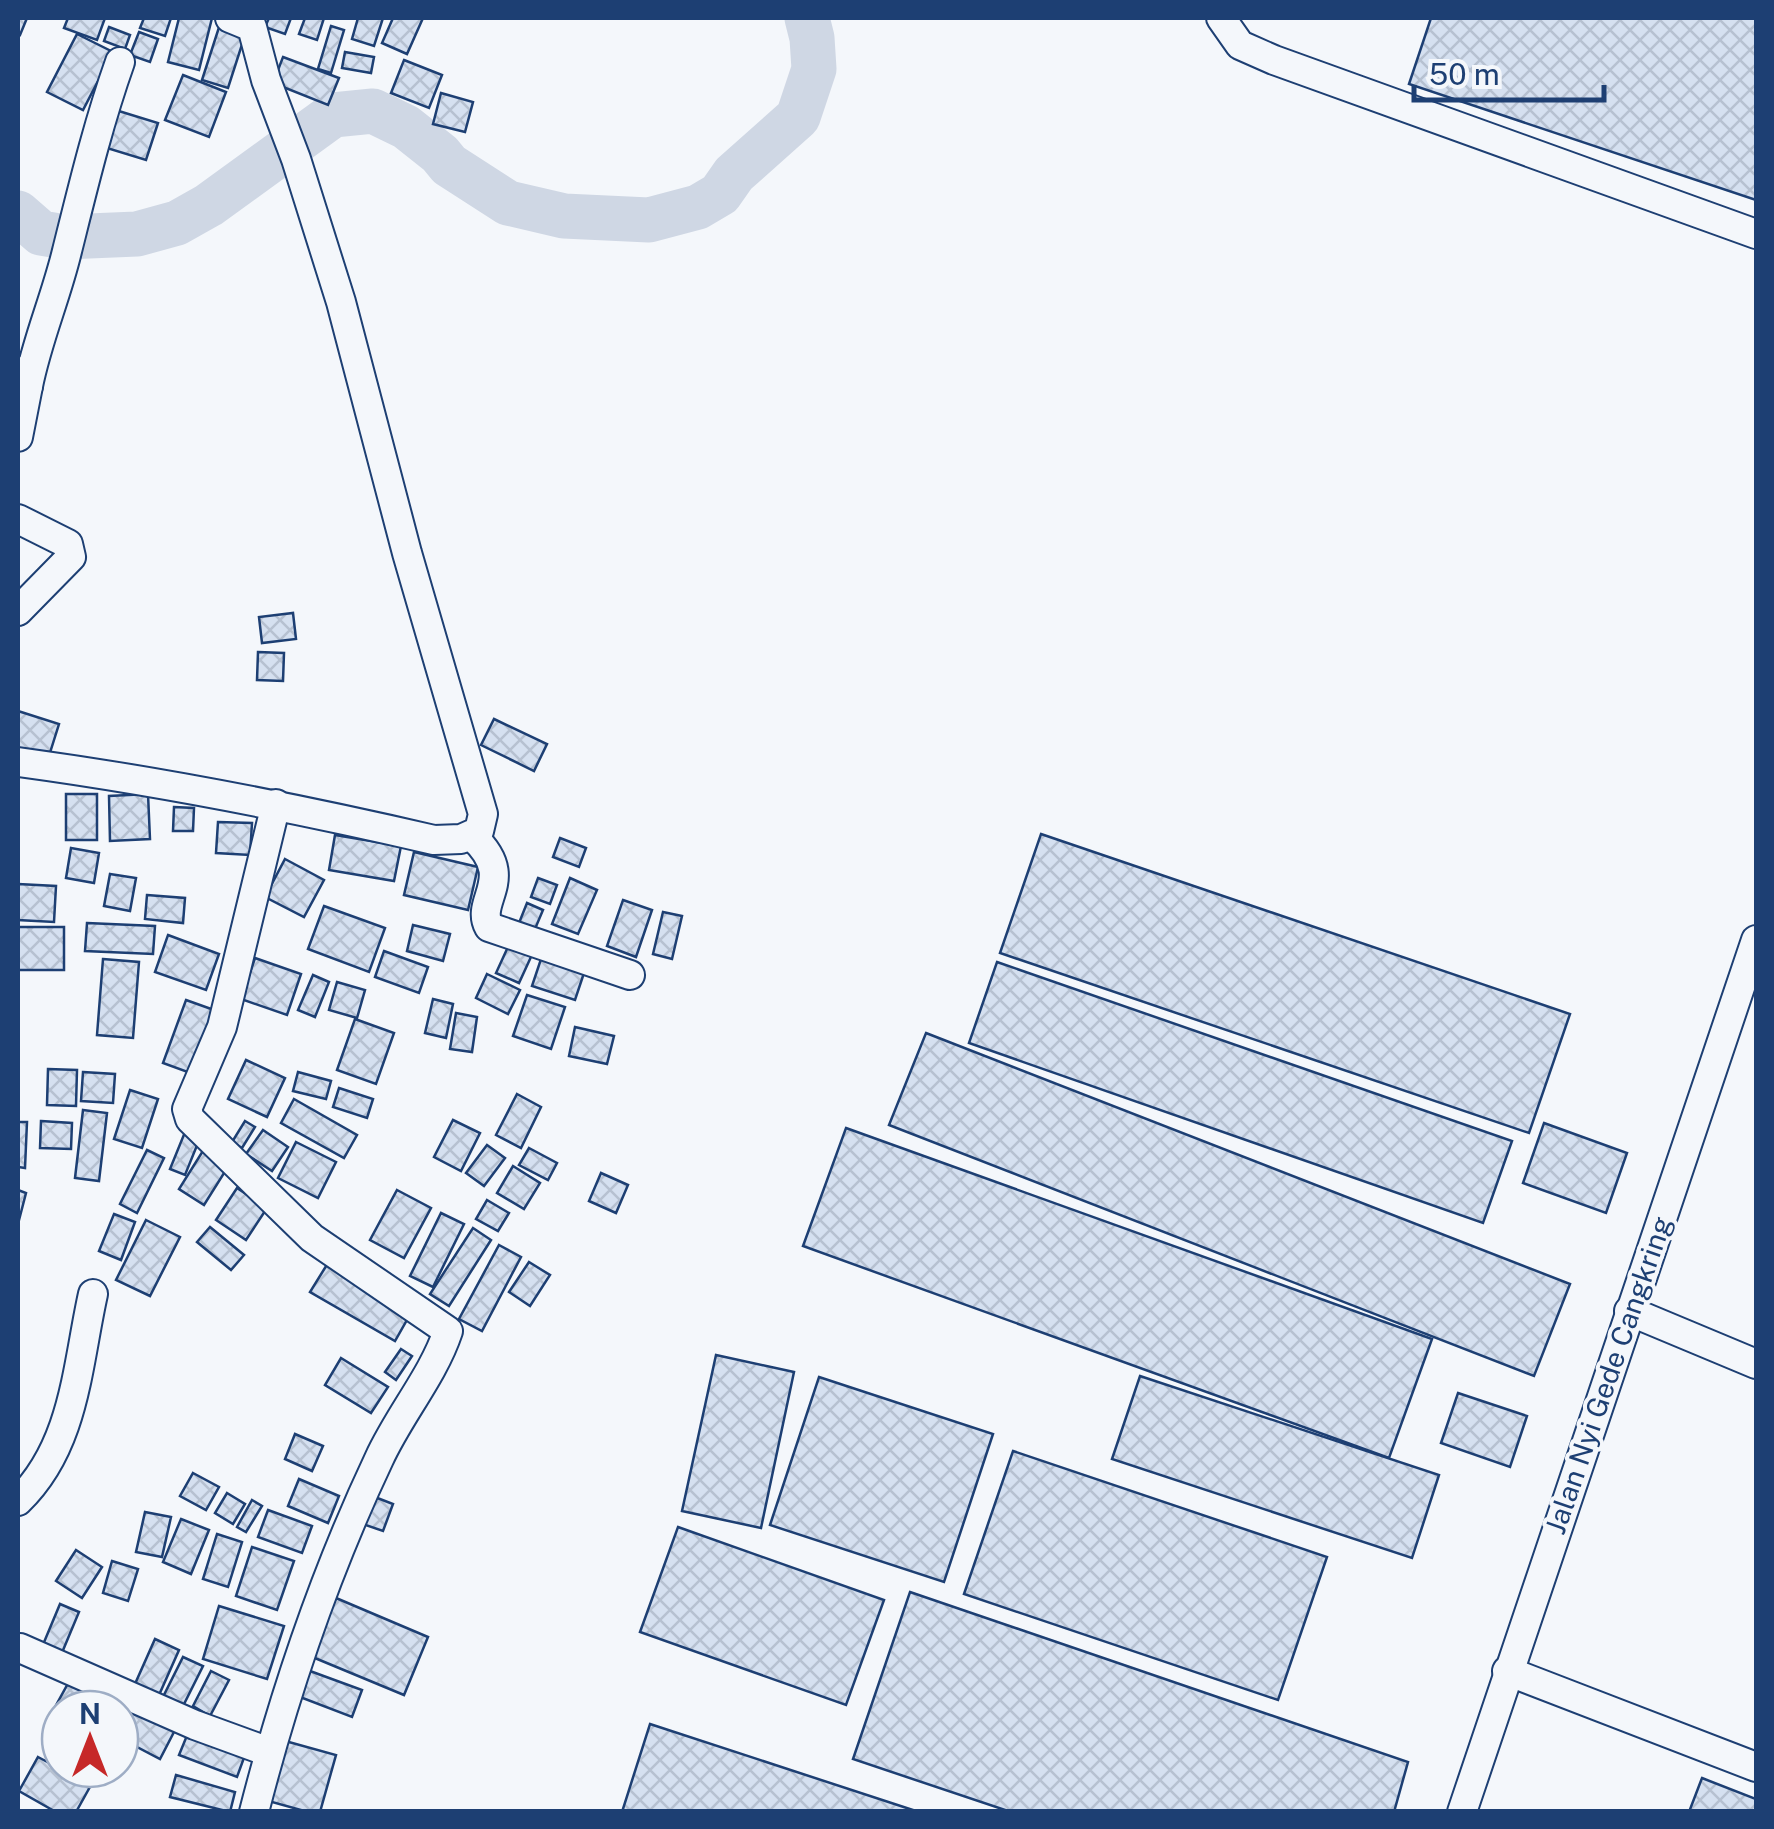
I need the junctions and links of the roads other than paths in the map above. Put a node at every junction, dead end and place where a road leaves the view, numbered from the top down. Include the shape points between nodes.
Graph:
1 (230, 18) edge
2 (1221, 18) edge
3 (120, 62) dead end
4 (1756, 234) edge
5 (23, 377) edge
6 (18, 437) edge
7 (18, 519) edge
8 (18, 611) edge
9 (18, 762) edge
10 (276, 804) junction
11 (473, 836) junction
12 (1756, 940) edge
13 (630, 975) dead end
14 (93, 1294) dead end
15 (1629, 1310) junction
16 (1756, 1364) edge
17 (18, 1501) edge
18 (20, 1648) dead end
19 (1507, 1671) junction
20 (269, 1752) junction
21 (1756, 1767) edge
22 (254, 1812) edge
23 (1462, 1812) edge

1 - 11 street via 252,28 341,302 484,814
2 - 4 street via 1240,45 1274,60
3 - 5 street via 67,254
5 - 6 street
7 - 8 street via 68,544 71,557
9 - 10 street
10 - 11 street via 434,840
10 - 20 street via 222,1027 187,1109 190,1119 312,1238 448,1330 358,1504
11 - 13 street via 494,869 489,927
12 - 15 street, Jalan Nyi Gede Cangkring
14 - 17 street via 69,1417 46,1466
15 - 16 street
15 - 19 street, Jalan Nyi Gede Cangkring
18 - 20 street
19 - 21 street
19 - 23 street, Jalan Nyi Gede Cangkring
20 - 22 street

